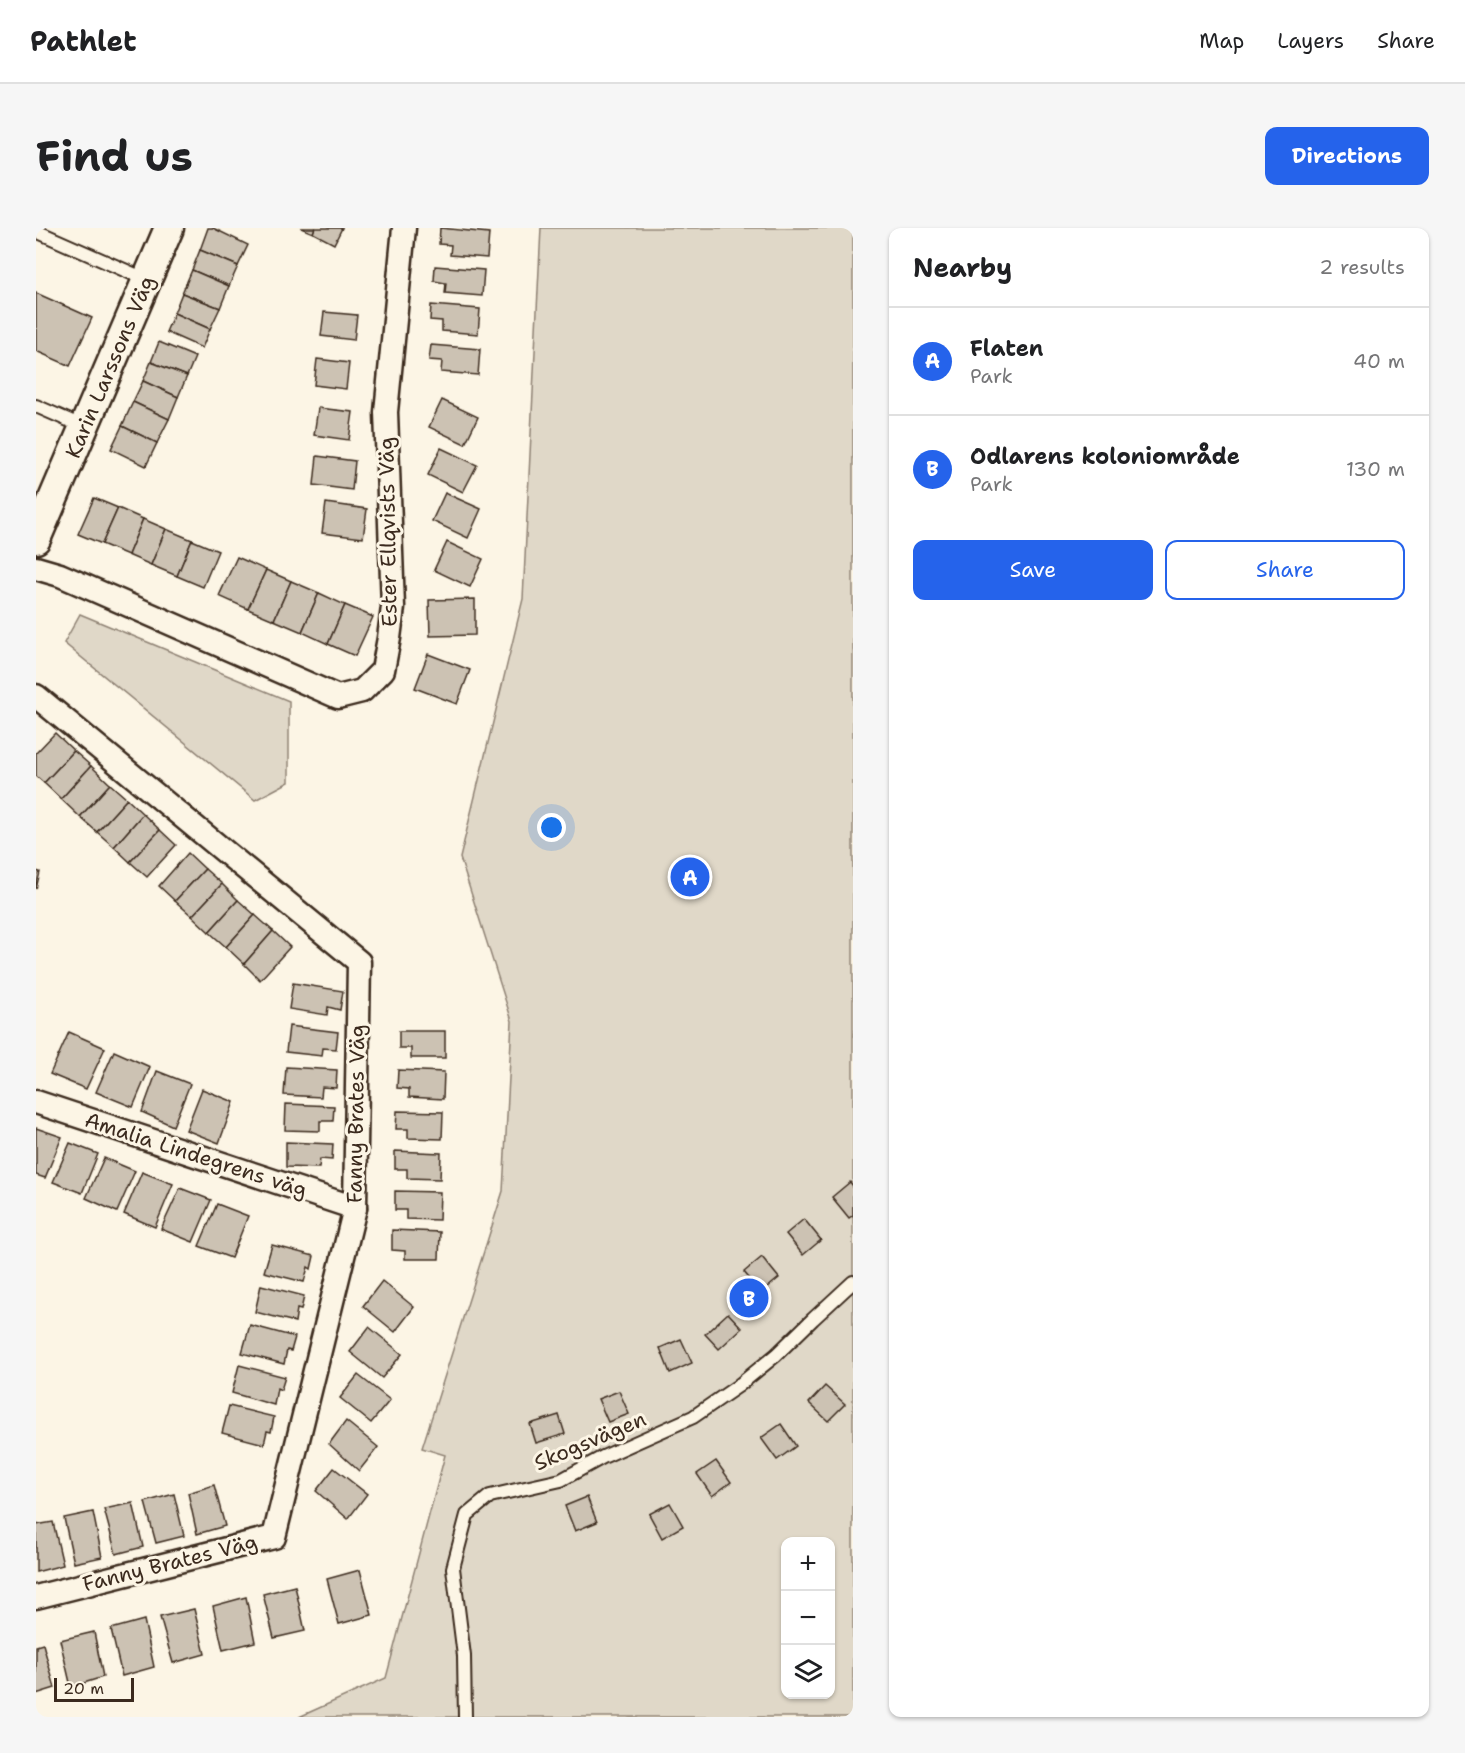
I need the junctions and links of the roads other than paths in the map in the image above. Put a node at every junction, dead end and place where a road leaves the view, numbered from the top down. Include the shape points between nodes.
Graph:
1 (169, 228) edge
2 (404, 228) edge
3 (36, 231) edge
4 (147, 280) junction
5 (36, 406) edge
6 (84, 427) junction
7 (36, 539) edge
8 (36, 568) edge
9 (36, 696) edge
10 (36, 1102) edge
11 (355, 1208) junction
12 (853, 1282) edge
13 (36, 1597) edge
14 (465, 1717) edge

1 - 4 street, Karin Larssons Väg
2 - 8 street, Ester Ellqvists Väg via 386,412 393,607 382,670 362,691 338,697
3 - 4 lane
4 - 6 street, Karin Larssons Väg
5 - 6 lane
6 - 7 street, Karin Larssons Väg
9 - 11 street, Fanny Brates Väg via 359,962
10 - 11 street, Amalia Lindegrens väg
11 - 13 street, Fanny Brates Väg via 274,1537
12 - 14 lane, Skogsvägen via 776,1355 693,1417 561,1479 490,1496 467,1515 453,1568 464,1656

